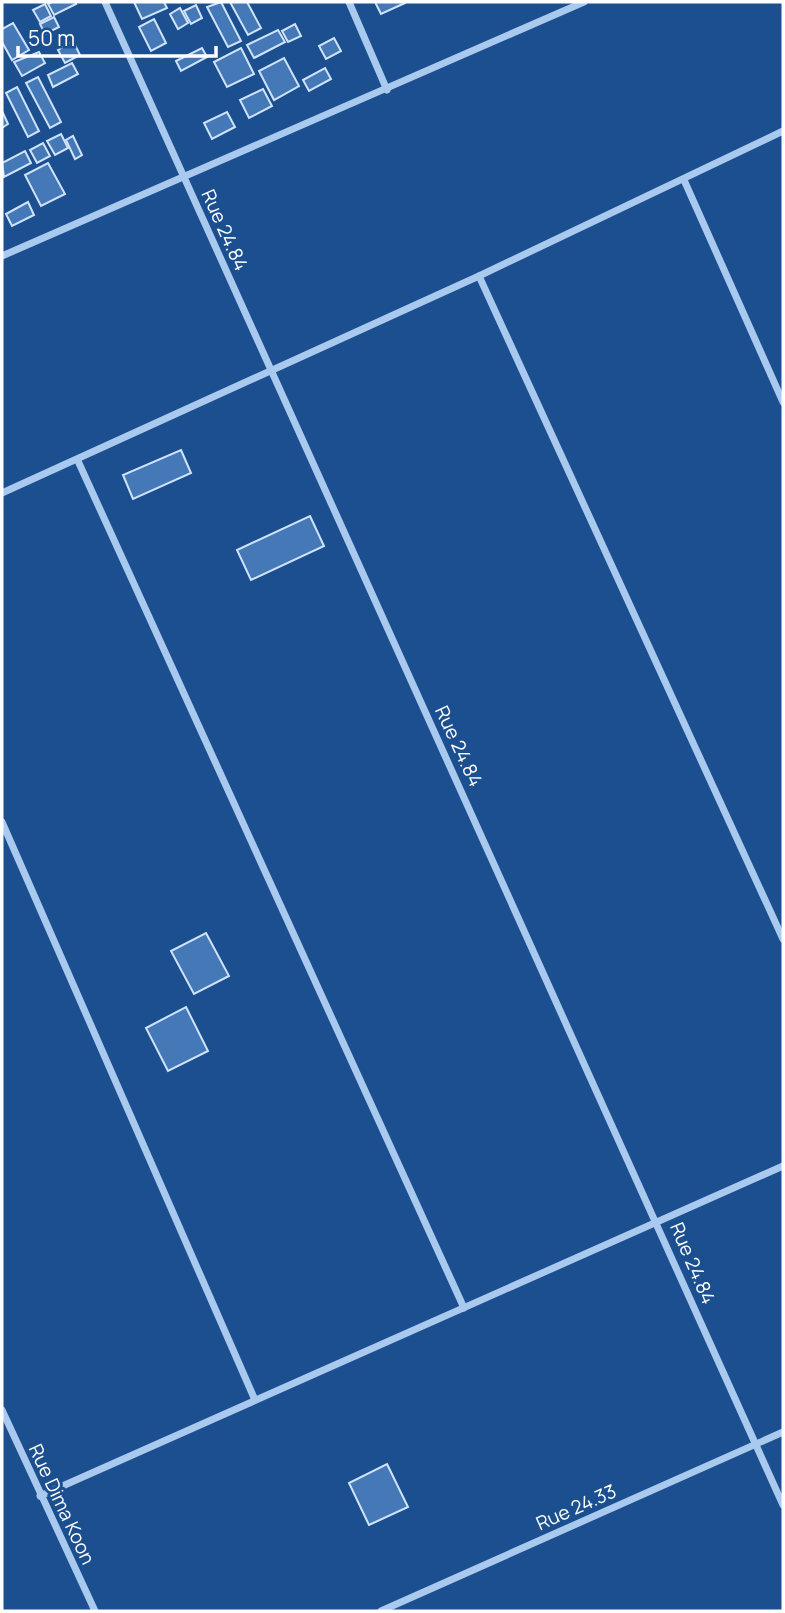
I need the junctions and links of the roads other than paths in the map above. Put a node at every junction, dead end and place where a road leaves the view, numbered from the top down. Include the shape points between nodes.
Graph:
1 (105, 2) edge
2 (349, 2) edge
3 (584, 2) edge
4 (387, 90) junction
5 (783, 131) edge
6 (183, 177) junction
7 (684, 180) junction
8 (2, 256) edge
9 (479, 276) junction
10 (270, 370) junction
11 (783, 402) edge
12 (78, 461) junction
13 (2, 493) edge
14 (2, 822) edge
15 (783, 939) edge
16 (783, 1166) edge
17 (657, 1222) junction
18 (464, 1308) junction
19 (255, 1400) junction
20 (2, 1410) edge
21 (783, 1432) edge
22 (754, 1445) junction
23 (40, 1496) junction
24 (783, 1505) edge
25 (95, 1611) edge
26 (382, 1611) edge

1 - 6 street, Rue 24.84
2 - 4 street
3 - 4 street
4 - 6 street
5 - 7 street
6 - 8 street
6 - 10 street, Rue 24.84
7 - 9 street
7 - 11 street
9 - 10 street
9 - 15 street
10 - 12 street
10 - 17 street, Rue 24.84
12 - 13 street
12 - 18 street
14 - 19 street
16 - 17 street
17 - 18 street
17 - 22 street, Rue 24.84
18 - 19 street
19 - 23 street
20 - 23 street, Rue Dima Koon
21 - 22 street, Rue 24.33
22 - 24 street, Rue 24.84
22 - 26 street, Rue 24.33
23 - 25 street, Rue Dima Koon

